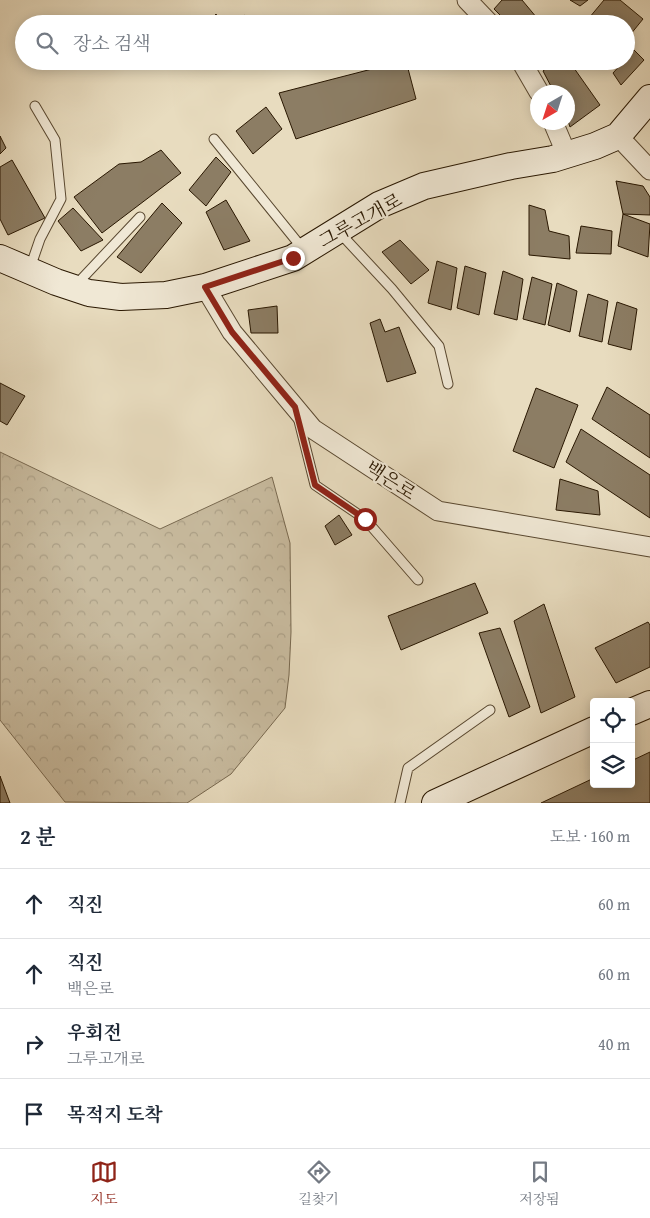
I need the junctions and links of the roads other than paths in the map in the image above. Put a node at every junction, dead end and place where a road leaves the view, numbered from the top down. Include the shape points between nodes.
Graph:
1 (468, 0) edge
2 (482, 15) edge
3 (526, 70) edge
4 (535, 85) edge
5 (650, 98) edge
6 (35, 106) dead end
7 (556, 130) edge
8 (618, 136) junction
9 (214, 140) dead end
10 (567, 154) junction
11 (650, 170) edge
12 (140, 217) dead end
13 (339, 231) junction
14 (305, 251) junction
15 (0, 258) edge
16 (29, 271) junction
17 (205, 287) junction
18 (74, 288) junction
19 (448, 384) dead end
20 (295, 407) junction
21 (650, 547) edge
22 (418, 580) dead end
23 (650, 704) edge
24 (490, 710) dead end
25 (635, 710) edge
26 (590, 732) edge
27 (400, 803) edge
28 (435, 803) edge

1 - 2 street
3 - 4 street
5 - 8 street, 그루고개로
6 - 16 lane via 55,140 61,199 40,239
7 - 10 street
8 - 10 street, 그루고개로
8 - 11 street
9 - 14 lane
10 - 13 street, 그루고개로 via 424,186 379,205
12 - 18 lane
13 - 14 street, 그루고개로
13 - 19 lane via 440,346
14 - 17 street, 그루고개로 via 293,258
15 - 16 street, 그루고개로
16 - 18 street, 그루고개로
17 - 18 street, 그루고개로 via 166,295 121,297
17 - 20 street, 백은로 via 232,332
20 - 21 street, 백은로 via 314,429 438,511
20 - 22 lane via 315,485 365,519
23 - 25 street
24 - 27 lane via 408,768
26 - 28 street

